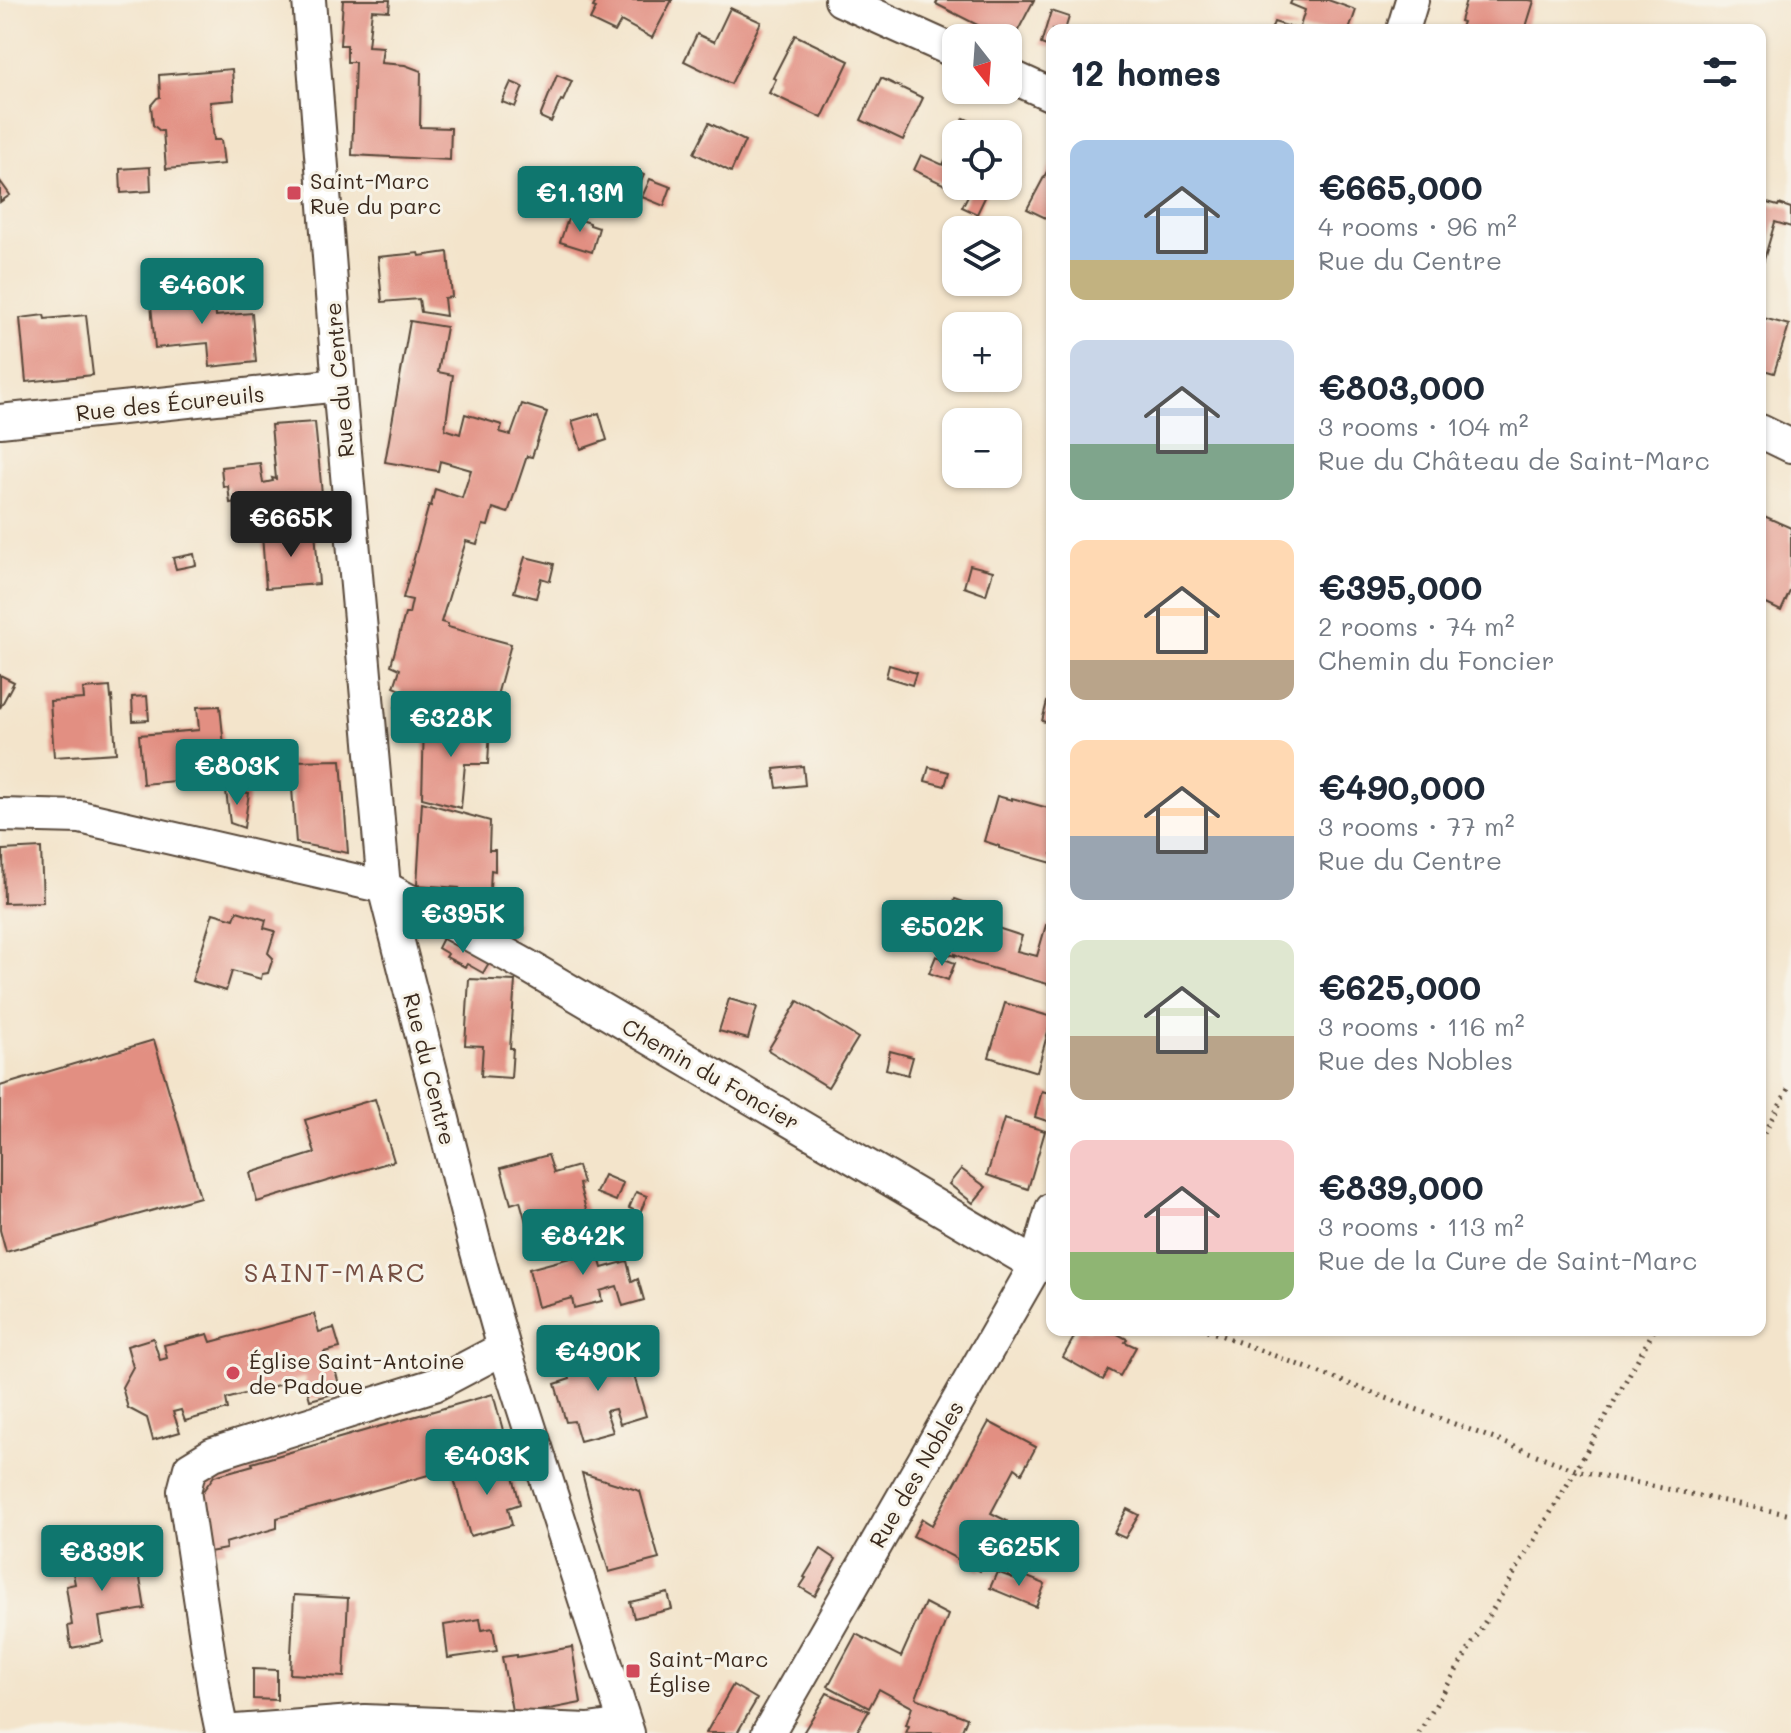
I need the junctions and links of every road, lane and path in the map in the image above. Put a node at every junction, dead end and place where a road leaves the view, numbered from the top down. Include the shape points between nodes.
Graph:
1 (309, 0) edge
2 (841, 0) edge
3 (1412, 0) edge
4 (1405, 24) edge
5 (942, 46) edge
6 (1022, 81) edge
7 (1046, 92) edge
8 (339, 385) junction
9 (0, 421) edge
10 (1766, 434) edge
11 (1791, 446) edge
12 (0, 815) edge
13 (384, 887) junction
14 (1791, 1084) edge
15 (1766, 1129) edge
16 (1046, 1230) edge
17 (1036, 1265) junction
18 (1223, 1336) edge
19 (1651, 1336) edge
20 (504, 1348) junction
21 (1576, 1470) junction
22 (1791, 1515) edge
23 (627, 1729) edge
24 (222, 1732) edge
25 (768, 1733) edge
26 (1419, 1733) edge

1 - 8 street, Rue du Centre
2 - 5 street
3 - 4 street
6 - 7 street
8 - 9 street, Rue des Écureuils
8 - 13 street, Rue du Centre
10 - 11 street
12 - 13 street, Chemin du Foncier via 80,817
13 - 17 street, Chemin du Foncier
13 - 20 street, Rue du Centre
14 - 15 path
16 - 17 street, Rue des Nobles
17 - 25 street, Rue des Nobles
18 - 21 path
19 - 21 path
20 - 23 street, Rue du Centre
20 - 24 street via 434,1385 213,1454 190,1468 184,1491
21 - 22 path
21 - 26 path
23 - 24 street via 365,1721

